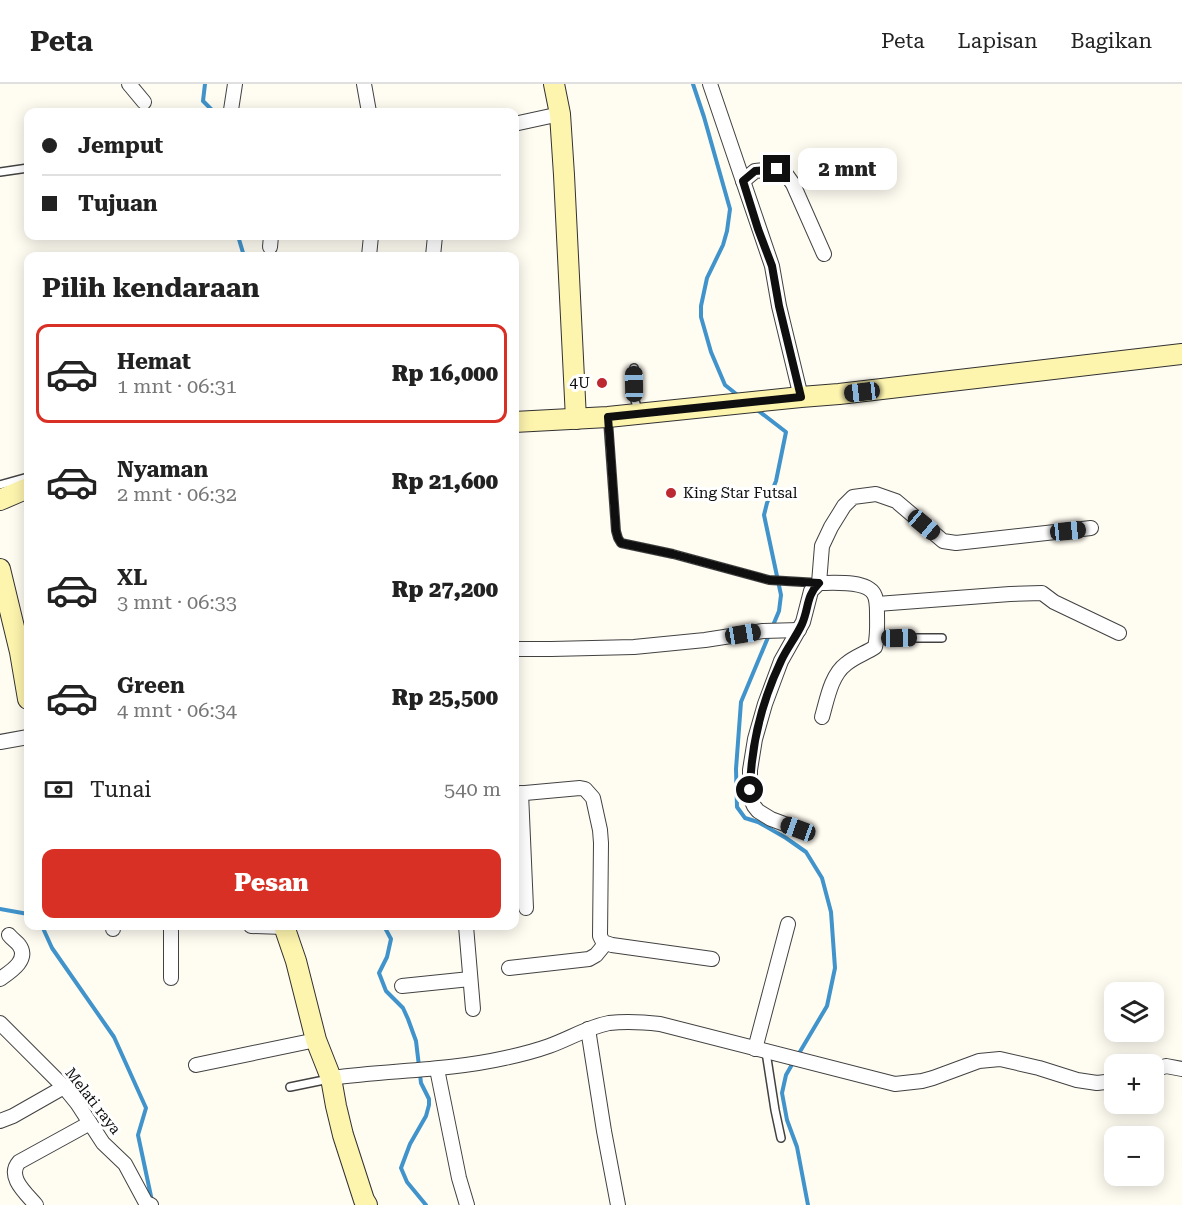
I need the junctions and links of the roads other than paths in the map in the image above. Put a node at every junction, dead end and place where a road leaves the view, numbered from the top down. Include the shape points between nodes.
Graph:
1 (129, 84) edge
2 (235, 84) edge
3 (363, 84) edge
4 (554, 84) edge
5 (710, 84) edge
6 (144, 102) dead end
7 (231, 108) edge
8 (368, 108) edge
9 (560, 114) junction
10 (519, 123) edge
11 (24, 168) edge
12 (0, 171) edge
13 (743, 181) junction
14 (824, 254) dead end
15 (1182, 354) edge
16 (634, 368) dead end
17 (801, 397) junction
18 (639, 414) junction
19 (608, 417) junction
20 (576, 419) junction
21 (519, 422) edge
22 (24, 478) edge
23 (0, 485) edge
24 (24, 490) edge
25 (0, 500) edge
26 (1091, 528) dead end
27 (0, 569) edge
28 (819, 583) junction
29 (877, 604) junction
30 (799, 630) junction
31 (1119, 633) dead end
32 (878, 638) junction
33 (942, 638) dead end
34 (519, 649) edge
35 (24, 651) edge
36 (822, 717) dead end
37 (24, 738) edge
38 (0, 742) edge
39 (519, 793) edge
40 (519, 807) edge
41 (798, 829) dead end
42 (526, 908) dead end
43 (788, 924) dead end
44 (171, 930) edge
45 (285, 930) edge
46 (466, 930) edge
47 (9, 935) dead end
48 (605, 944) junction
49 (712, 959) dead end
50 (509, 968) dead end
51 (171, 978) dead end
52 (0, 979) edge
53 (470, 979) junction
54 (402, 986) dead end
55 (473, 1009) dead end
56 (0, 1023) edge
57 (588, 1029) junction
58 (316, 1040) junction
59 (760, 1050) junction
60 (196, 1065) dead end
61 (1164, 1067) edge
62 (437, 1069) junction
63 (1182, 1069) edge
64 (331, 1078) junction
65 (1104, 1082) edge
66 (64, 1087) junction
67 (290, 1087) dead end
68 (0, 1121) edge
69 (90, 1123) junction
70 (781, 1138) dead end
71 (361, 1203) edge
72 (149, 1204) edge
73 (36, 1205) edge
74 (467, 1205) edge
75 (618, 1205) edge

1 - 6 street
2 - 7 street
3 - 8 street
4 - 9 street
5 - 13 street
9 - 10 street
9 - 20 street
11 - 12 lane
13 - 14 street via 755,171 783,170
13 - 17 street via 772,266
15 - 17 street
16 - 18 lane
17 - 18 street
18 - 19 street
19 - 20 street
19 - 28 lane via 616,531 621,543 769,580
20 - 21 street
22 - 23 lane
24 - 25 street
26 - 28 street via 956,543 943,541 896,501 876,494 853,497 822,546
27 - 35 street
28 - 29 street via 865,586 873,592
28 - 30 street via 811,591
29 - 31 street via 1042,593
29 - 32 street
30 - 34 street via 634,647
30 - 41 street via 765,704 750,770 752,802 758,811
32 - 33 lane
32 - 36 street via 875,647 838,672
37 - 38 street
39 - 48 street via 580,788 593,798 601,843 600,936
40 - 42 street
43 - 59 street
44 - 51 street
45 - 58 street
46 - 53 street
47 - 52 street via 20,946 22,959
48 - 49 street
48 - 50 street via 589,959
53 - 54 street
53 - 55 street
56 - 66 street, Melati raya
57 - 59 street via 610,1023 660,1024
57 - 62 street via 549,1046 506,1058
57 - 75 street
58 - 60 street
58 - 64 street
59 - 65 street via 895,1084 922,1081 979,1061 1000,1059 1077,1080
59 - 70 lane
61 - 63 street
62 - 64 street
62 - 74 street
64 - 67 lane
64 - 71 street
66 - 68 street
66 - 69 street, Melati raya
69 - 72 street, Melati raya via 103,1143 125,1164
69 - 73 street via 16,1166 15,1177

